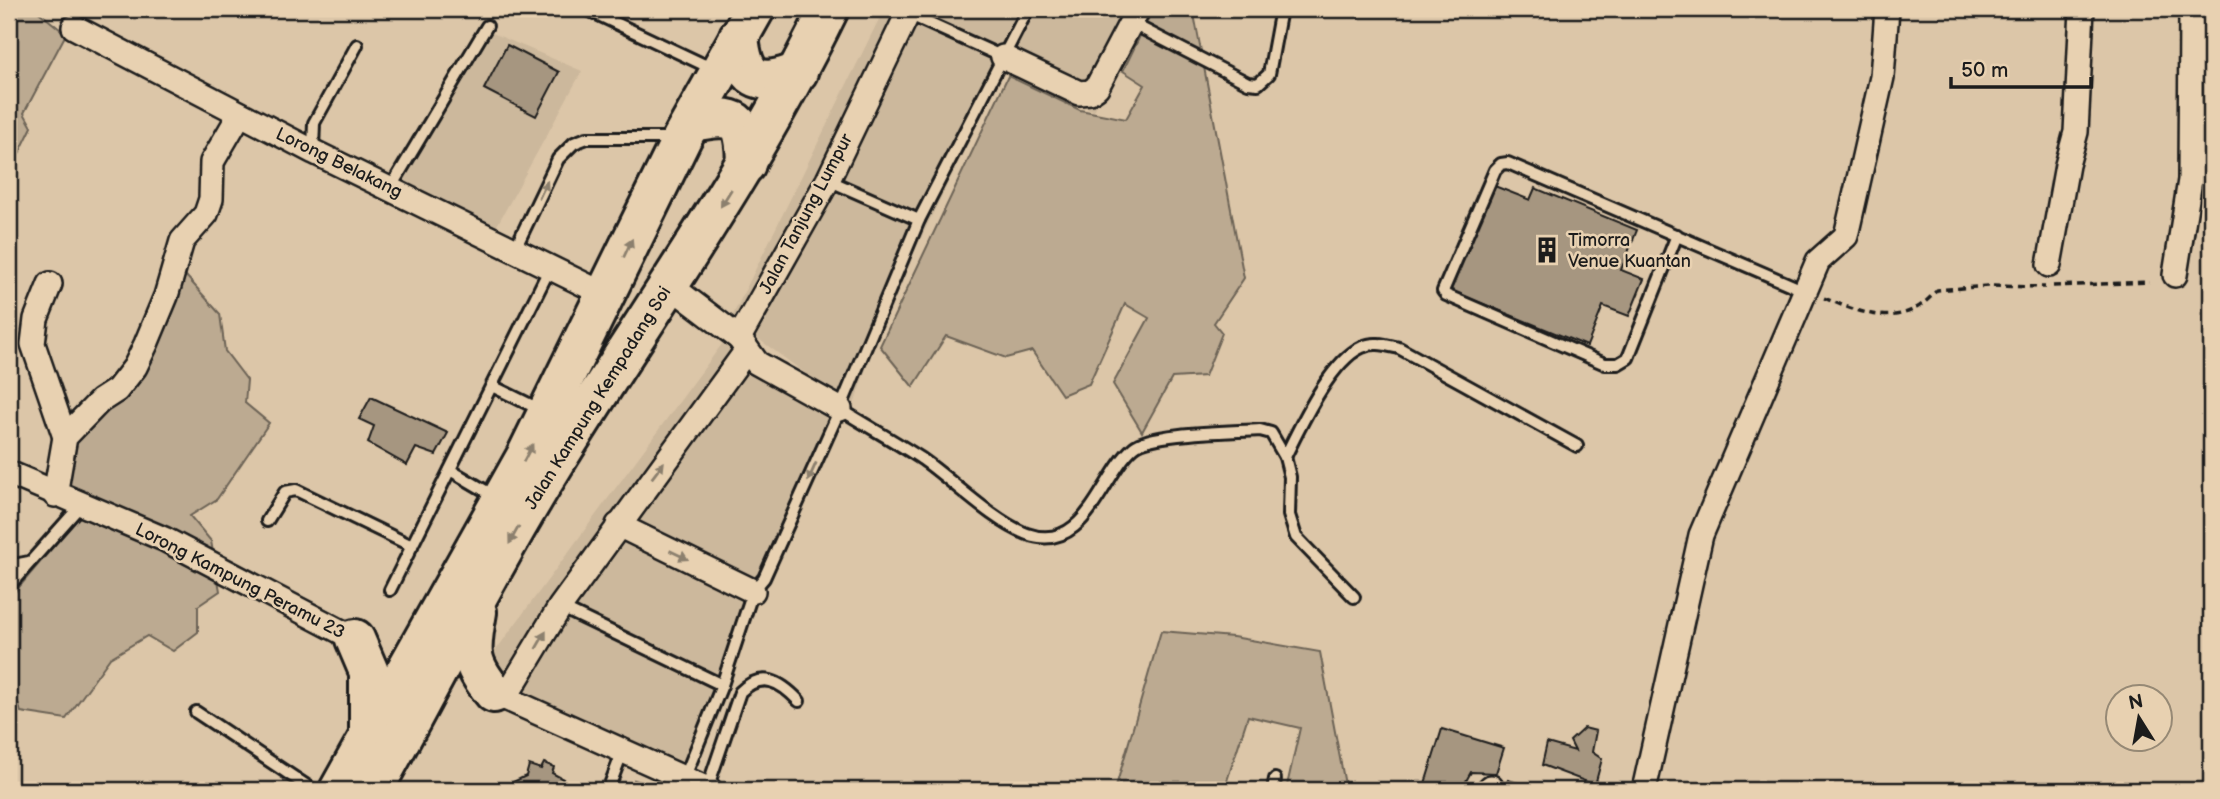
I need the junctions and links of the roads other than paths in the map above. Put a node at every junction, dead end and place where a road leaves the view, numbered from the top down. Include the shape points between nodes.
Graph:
1 (586, 9) edge
2 (829, 9) edge
3 (1028, 9) edge
4 (1281, 9) edge
5 (1887, 9) edge
6 (2082, 9) edge
7 (2191, 9) edge
8 (909, 11) edge
9 (1134, 16) edge
10 (747, 22) edge
11 (487, 26) dead end
12 (74, 27) dead end
13 (357, 45) dead end
14 (1003, 57) junction
15 (719, 71) junction
16 (798, 72) junction
17 (240, 114) junction
18 (687, 130) junction
19 (314, 152) junction
20 (746, 164) junction
21 (828, 180) junction
22 (391, 187) junction
23 (919, 220) junction
24 (1676, 235) junction
25 (514, 251) junction
26 (2049, 265) dead end
27 (550, 268) junction
28 (2175, 275) dead end
29 (50, 284) dead end
30 (668, 284) junction
31 (1805, 291) junction
32 (606, 295) junction
33 (743, 344) junction
34 (492, 386) junction
35 (840, 409) junction
36 (548, 414) junction
37 (65, 437) junction
38 (1577, 446) dead end
39 (1284, 457) junction
40 (450, 470) junction
41 (9, 473) edge
42 (55, 495) junction
43 (502, 500) junction
44 (81, 505) junction
45 (267, 521) dead end
46 (618, 525) junction
47 (412, 546) junction
48 (32, 561) junction
49 (9, 566) edge
50 (9, 586) edge
51 (390, 590) dead end
52 (753, 591) junction
53 (480, 597) junction
54 (1354, 597) dead end
55 (560, 607) junction
56 (439, 615) junction
57 (355, 639) junction
58 (722, 685) junction
59 (500, 696) junction
60 (799, 701) dead end
61 (197, 712) dead end
62 (408, 729) junction
63 (369, 739) junction
64 (622, 753) junction
65 (684, 779) junction
66 (295, 780) junction
67 (709, 789) edge
68 (288, 790) edge
69 (313, 790) edge
70 (339, 790) edge
71 (373, 790) edge
72 (608, 790) edge
73 (1644, 790) edge

1 - 15 lane
2 - 16 highway, Jalan Kampung Kempadang Soi
3 - 14 lane
4 - 9 lane via 1269,74 1258,84 1248,83
5 - 31 street via 1882,77 1846,236 1818,261
6 - 26 street via 2076,132
7 - 28 street via 2190,180
8 - 14 lane
8 - 21 street, Jalan Tanjung Lumpur
9 - 14 street via 1097,87 1090,92 1080,93
10 - 15 highway, Jalan Kampung Kempadang Soi
10 - 16 highway via 743,65 755,78 773,80
11 - 22 lane
12 - 17 street, Lorong Belakang
13 - 19 lane via 314,123
14 - 23 lane
15 - 18 highway, Jalan Kampung Kempadang Soi
16 - 20 highway, Jalan Kampung Kempadang Soi
17 - 19 street, Lorong Belakang
17 - 37 street via 212,162 206,214 182,241 166,296 135,367 117,390
18 - 20 highway via 722,116 735,120 744,131
25 -> 18 lane via 558,159 574,143
32 -> 18 highway, Jalan Kampung Kempadang Soi
19 - 22 street, Lorong Belakang
20 -> 30 highway, Jalan Kampung Kempadang Soi
21 - 23 lane
21 - 33 street, Jalan Tanjung Lumpur
22 - 25 street, Lorong Belakang
23 - 35 lane
24 - 24 lane via 1628,358 1618,364 1605,364 1443,291 1501,164 1508,163
24 - 31 lane
25 - 27 street, Lorong Belakang
27 - 32 street, Lorong Belakang
27 - 34 lane
29 - 37 street via 36,319 33,344
30 - 33 street
30 -> 53 highway, Jalan Kampung Kempadang Soi via 551,469
31 - 73 street via 1701,535
32 - 36 highway, Jalan Kampung Kempadang Soi
33 - 35 street via 757,363
46 -> 33 street, Jalan Tanjung Lumpur
34 - 36 lane
34 - 40 lane
35 - 39 lane via 922,459 1027,534 1048,536 1078,525 1134,447 1151,439 1260,430 1271,433
35 -> 52 lane via 764,578
43 -> 36 highway, Jalan Kampung Kempadang Soi
37 - 42 street
38 - 39 lane via 1399,348 1378,343 1362,346 1348,356 1315,399
39 - 54 lane via 1290,477 1289,515 1296,537
40 - 43 lane
40 - 47 lane
41 - 42 street, Lorong Kampung Peramu 23
42 - 44 street, Lorong Kampung Peramu 23
43 - 56 highway, Jalan Kampung Kempadang Soi
44 - 48 lane
44 - 57 street, Lorong Kampung Peramu 23 via 164,539
45 - 47 lane via 285,492 296,490
46 -> 52 street
46 - 55 street, Jalan Tanjung Lumpur
47 - 51 lane
48 - 49 lane
48 - 50 lane
52 - 58 lane
53 - 59 highway via 472,662
53 - 62 highway, Jalan Kampung Kempadang Soi
55 - 58 lane
59 -> 55 street, Jalan Tanjung Lumpur
56 - 57 highway via 389,644
56 - 63 highway, Jalan Kampung Kempadang Soi
57 - 63 highway via 369,672
58 - 65 lane
59 - 62 highway via 469,692 452,696
59 - 64 street
60 - 67 lane via 784,686 762,679 740,692
61 - 66 lane
62 - 71 highway, Jalan Kampung Kempadang Soi
63 - 70 highway, Jalan Kampung Kempadang Soi
64 - 65 street
64 - 72 lane
65 - 67 street
66 - 68 lane
66 - 69 lane

